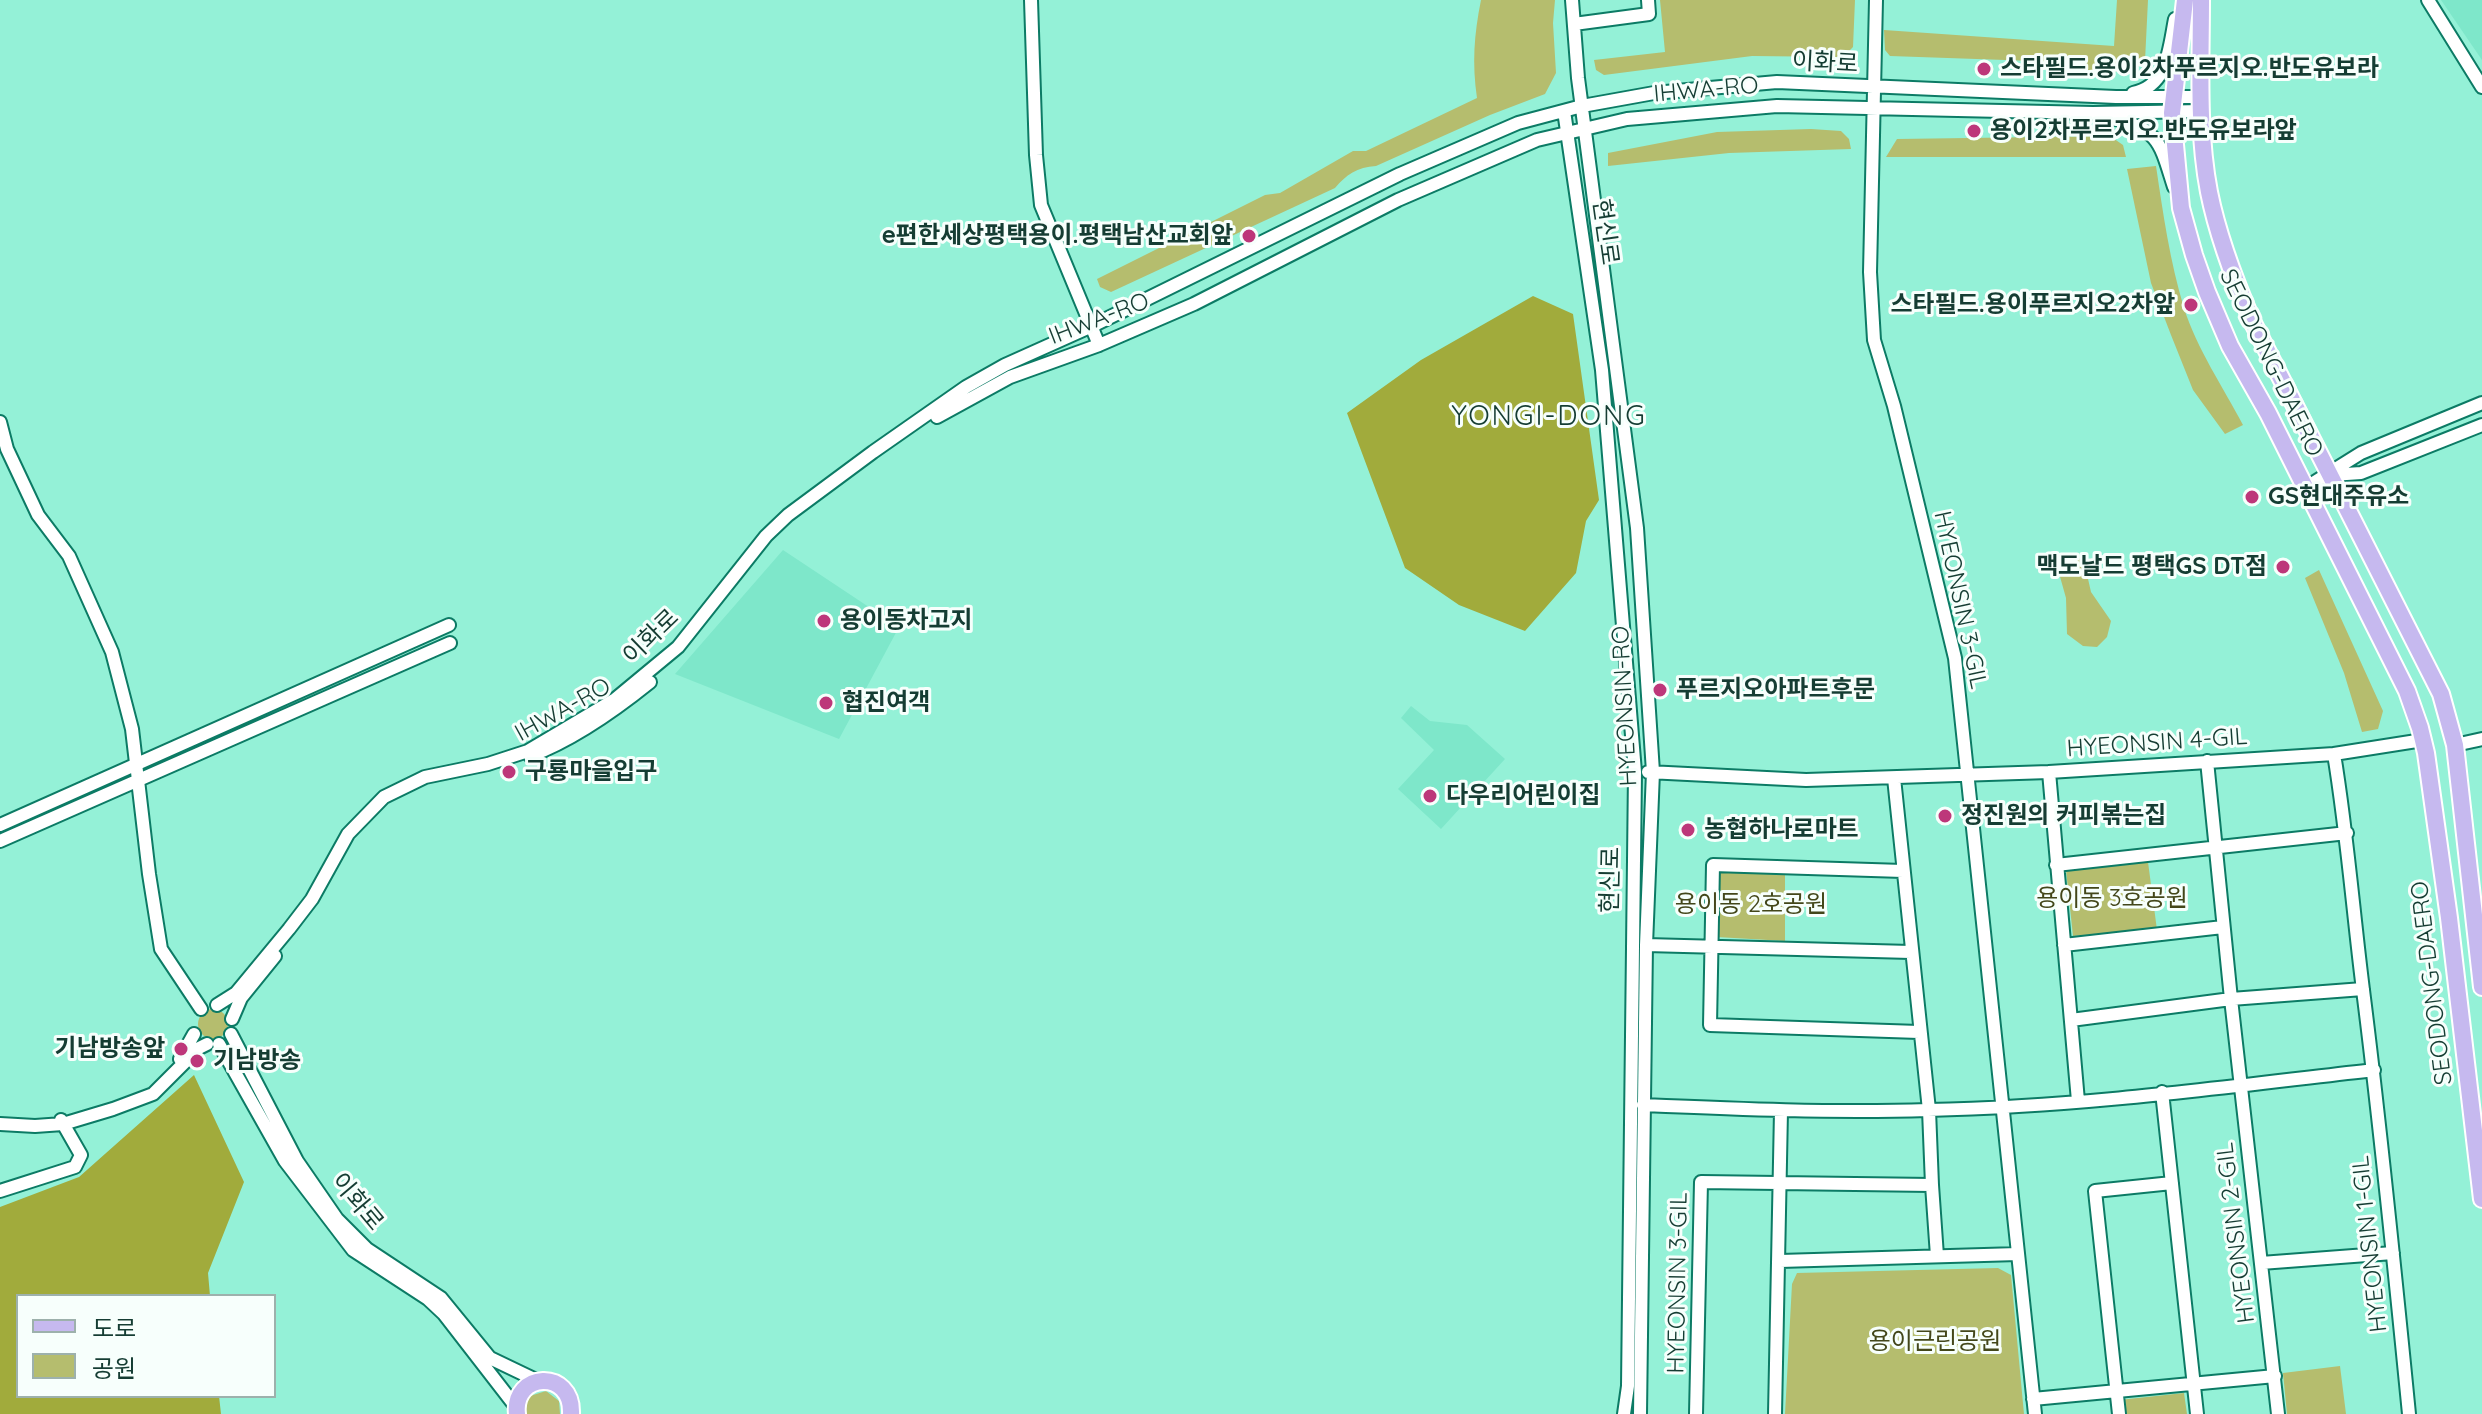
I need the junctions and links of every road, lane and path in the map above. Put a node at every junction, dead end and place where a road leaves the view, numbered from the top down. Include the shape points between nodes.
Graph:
1 (1031, 0) edge
2 (1572, 0) edge
3 (1648, 0) edge
4 (1876, 0) edge
5 (2176, 0) edge
6 (2185, 0) edge
7 (2201, 0) edge
8 (2211, 0) edge
9 (2428, 0) edge
10 (2175, 19) junction
11 (1574, 24) junction
12 (1875, 87) junction
13 (2482, 87) edge
14 (2116, 97) junction
15 (2173, 99) junction
16 (2202, 104) junction
17 (1582, 106) junction
18 (1875, 107) junction
19 (1564, 111) junction
20 (2093, 113) junction
21 (1586, 130) junction
22 (1568, 134) junction
23 (2181, 208) junction
24 (1092, 326) junction
25 (1099, 345) junction
26 (2482, 403) edge
27 (0, 422) edge
28 (2482, 425) edge
29 (2329, 475) junction
30 (2305, 488) junction
31 (449, 625) dead end
32 (450, 643) dead end
33 (2482, 739) edge
34 (2423, 740) junction
35 (2455, 745) junction
36 (2334, 754) junction
37 (2207, 761) junction
38 (137, 765) junction
39 (1635, 772) junction
40 (1653, 772) junction
41 (2049, 772) junction
42 (1968, 774) junction
43 (1894, 778) junction
44 (139, 781) junction
45 (0, 825) edge
46 (2347, 833) junction
47 (0, 841) edge
48 (2215, 849) junction
49 (2056, 865) junction
50 (1903, 871) junction
51 (2478, 906) edge
52 (2223, 927) junction
53 (1646, 945) junction
54 (2064, 945) junction
55 (1711, 948) junction
56 (1911, 952) junction
57 (2482, 987) edge
58 (2363, 989) junction
59 (2231, 999) junction
60 (217, 1005) junction
61 (201, 1009) junction
62 (232, 1019) junction
63 (2071, 1020) junction
64 (1919, 1032) junction
65 (194, 1034) junction
66 (231, 1034) junction
67 (213, 1044) junction
68 (2374, 1070) junction
69 (2241, 1085) junction
70 (2162, 1092) junction
71 (2078, 1101) junction
72 (1643, 1105) junction
73 (2003, 1106) junction
74 (1929, 1110) junction
75 (1781, 1111) junction
76 (61, 1120) junction
77 (0, 1121) edge
78 (1779, 1183) junction
79 (2172, 1183) junction
80 (1932, 1185) junction
81 (0, 1191) edge
82 (2482, 1199) edge
83 (2393, 1253) junction
84 (2018, 1254) junction
85 (1937, 1256) junction
86 (1780, 1261) junction
87 (2261, 1263) junction
88 (2275, 1376) junction
89 (538, 1381) junction
90 (2195, 1384) junction
91 (2116, 1391) junction
92 (2033, 1399) junction
93 (516, 1410) edge
94 (575, 1411) edge
95 (1624, 1414) edge
96 (1640, 1414) edge
97 (1696, 1414) edge
98 (1775, 1414) edge
99 (2035, 1414) edge
100 (2119, 1414) edge
101 (2197, 1414) edge
102 (2278, 1414) edge
103 (2409, 1414) edge

1 - 24 street via 1041,205
2 - 11 street, HYEONSIN-RO
3 - 11 street via 1649,14
4 - 12 street, HYEONSIN 3-GIL
5 - 10 main road
6 - 15 main road, SEODONG-DAERO
7 - 16 main road, SEODONG-DAERO
8 - 16 main road
9 - 13 street
10 - 14 street via 2160,76 2152,86
10 - 15 main road
11 - 17 street, HYEONSIN-RO
12 - 14 street, 이화로
12 - 17 street, 이화로 via 1777,82 1654,93
12 - 18 street, HYEONSIN 3-GIL
14 - 15 street, 이화로
15 - 16 street
15 - 20 street, IHWA-RO
15 - 23 main road, SEODONG-DAERO
16 - 29 main road, SEODONG-DAERO via 2208,190 2225,258
17 - 19 street, 이화로
17 - 21 street, HYEONSIN-RO
18 - 20 street, IHWA-RO
18 - 21 street, IHWA-RO via 1777,106 1627,119
18 - 42 street, HYEONSIN 3-GIL via 1870,272 1874,340 1955,658
19 - 22 street, 현신로
19 - 24 street, 이화로 via 1518,123 1400,174
20 - 23 street via 2139,125 2155,137
21 - 22 street, IHWA-RO
21 - 40 street, HYEONSIN-RO via 1637,528
22 - 25 street, IHWA-RO via 1537,140 1477,164 1194,304
22 - 39 street, 현신로 via 1602,370
23 - 30 main road, SEODONG-DAERO via 2224,332
24 - 25 street
24 - 60 street, 이화로 via 966,387 788,515 728,580 678,647 614,700 528,751 425,777 384,797 348,834 289,929 236,993
25 - 62 street, IHWA-RO via 966,399 805,509 763,548 669,666 622,705 545,750 495,769 426,784 393,799 361,827 319,904 241,998
26 - 29 street via 2361,453
27 - 38 street via 38,515 69,556 112,652
28 - 29 street via 2361,473
29 - 30 street
29 - 35 main road, SEODONG-DAERO via 2441,694
30 - 34 main road, SEODONG-DAERO via 2407,691
31 - 38 street
32 - 44 street
33 - 35 street
34 - 36 street, HYEONSIN 4-GIL
34 - 82 main road, SEODONG-DAERO
35 - 51 main road, SEODONG-DAERO
36 - 37 street, HYEONSIN 4-GIL
36 - 46 street, HYEONSIN 1-GIL
37 - 41 street, HYEONSIN 4-GIL
37 - 48 street, HYEONSIN 2-GIL
38 - 44 street
38 - 45 street
39 - 40 street, HYEONSIN 4-GIL
39 - 95 street, 현신로
40 - 43 street, HYEONSIN 4-GIL via 1806,780
40 - 53 street, HYEONSIN-RO
41 - 42 street, HYEONSIN 4-GIL
41 - 49 street
42 - 43 street, HYEONSIN 4-GIL
42 - 73 street, HYEONSIN 3-GIL
43 - 50 street
44 - 47 street
44 - 61 street via 161,949
46 - 48 street
46 - 58 street, HYEONSIN 1-GIL
48 - 49 street
48 - 52 street, HYEONSIN 2-GIL
49 - 54 street
50 - 55 street via 1713,865
50 - 56 street
51 - 57 main road, SEODONG-DAERO
52 - 54 street
52 - 59 street, HYEONSIN 2-GIL
53 - 55 street
53 - 72 street, HYEONSIN-RO
54 - 63 street
55 - 56 street
55 - 64 street via 1710,1025
56 - 64 street
58 - 59 street
58 - 68 street, HYEONSIN 1-GIL
59 - 63 street
59 - 69 street, HYEONSIN 2-GIL
60 - 61 street
60 - 62 street
61 - 65 street via 193,1020
62 - 66 street
63 - 71 street
64 - 74 street
65 - 67 street
65 - 76 street via 174,1066 142,1091
66 - 67 street
66 - 89 street, 이화로 via 297,1161 337,1219 367,1249 441,1298 490,1358
67 - 76 street via 199,1048 153,1094
67 - 93 street, 이화로 via 285,1161 353,1250 444,1314
68 - 69 street
68 - 83 street, HYEONSIN 1-GIL
69 - 70 street
69 - 87 street, HYEONSIN 2-GIL
70 - 71 street
70 - 79 street
71 - 73 street
72 - 75 street
72 - 96 street, HYEONSIN-RO
73 - 74 street
73 - 84 street, HYEONSIN 3-GIL
74 - 75 street
74 - 80 street
75 - 78 street
76 - 77 street via 35,1126
76 - 81 street via 81,1155 75,1167
78 - 80 street, HYEONSIN 3-GIL
78 - 86 street
78 - 97 street, HYEONSIN 3-GIL via 1701,1182
79 - 90 street
79 - 91 street via 2095,1191
80 - 85 street
83 - 87 street
83 - 103 street, HYEONSIN 1-GIL
84 - 85 street
84 - 92 street, HYEONSIN 3-GIL
85 - 86 street
86 - 98 street
87 - 88 street, HYEONSIN 2-GIL
88 - 90 street
88 - 102 street, HYEONSIN 2-GIL
89 - 93 main road via 522,1390
89 - 94 main road via 563,1388
90 - 91 street
90 - 101 street
91 - 92 street
91 - 100 street
92 - 99 street, HYEONSIN 3-GIL

